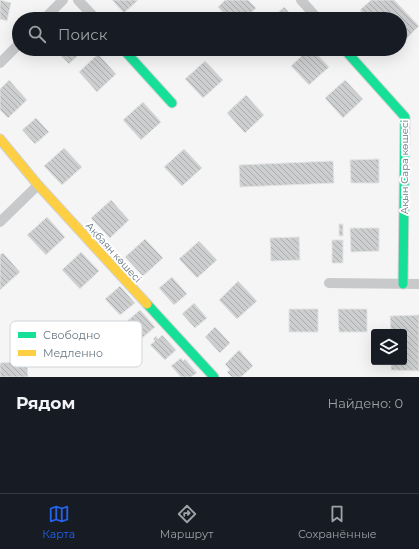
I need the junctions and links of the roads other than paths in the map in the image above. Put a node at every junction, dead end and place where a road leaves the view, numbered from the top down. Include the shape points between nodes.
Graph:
1 (63, 0) edge
2 (78, 0) edge
3 (301, 0) edge
4 (51, 12) edge
5 (89, 12) edge
6 (312, 12) edge
7 (12, 51) edge
8 (129, 56) edge
9 (350, 56) edge
10 (0, 63) edge
11 (172, 103) dead end
12 (0, 139) edge
13 (38, 185) junction
14 (0, 222) edge
15 (329, 283) dead end
16 (403, 284) junction
17 (419, 284) edge
18 (214, 377) edge

1 - 4 street
2 - 5 street
3 - 6 street
7 - 10 street
8 - 11 street
9 - 16 street, Ақын Сара көшесі via 405,117
12 - 13 street, Ақбаян көшесі
13 - 14 street
13 - 18 street, Ақбаян көшесі
15 - 16 street
16 - 17 street

